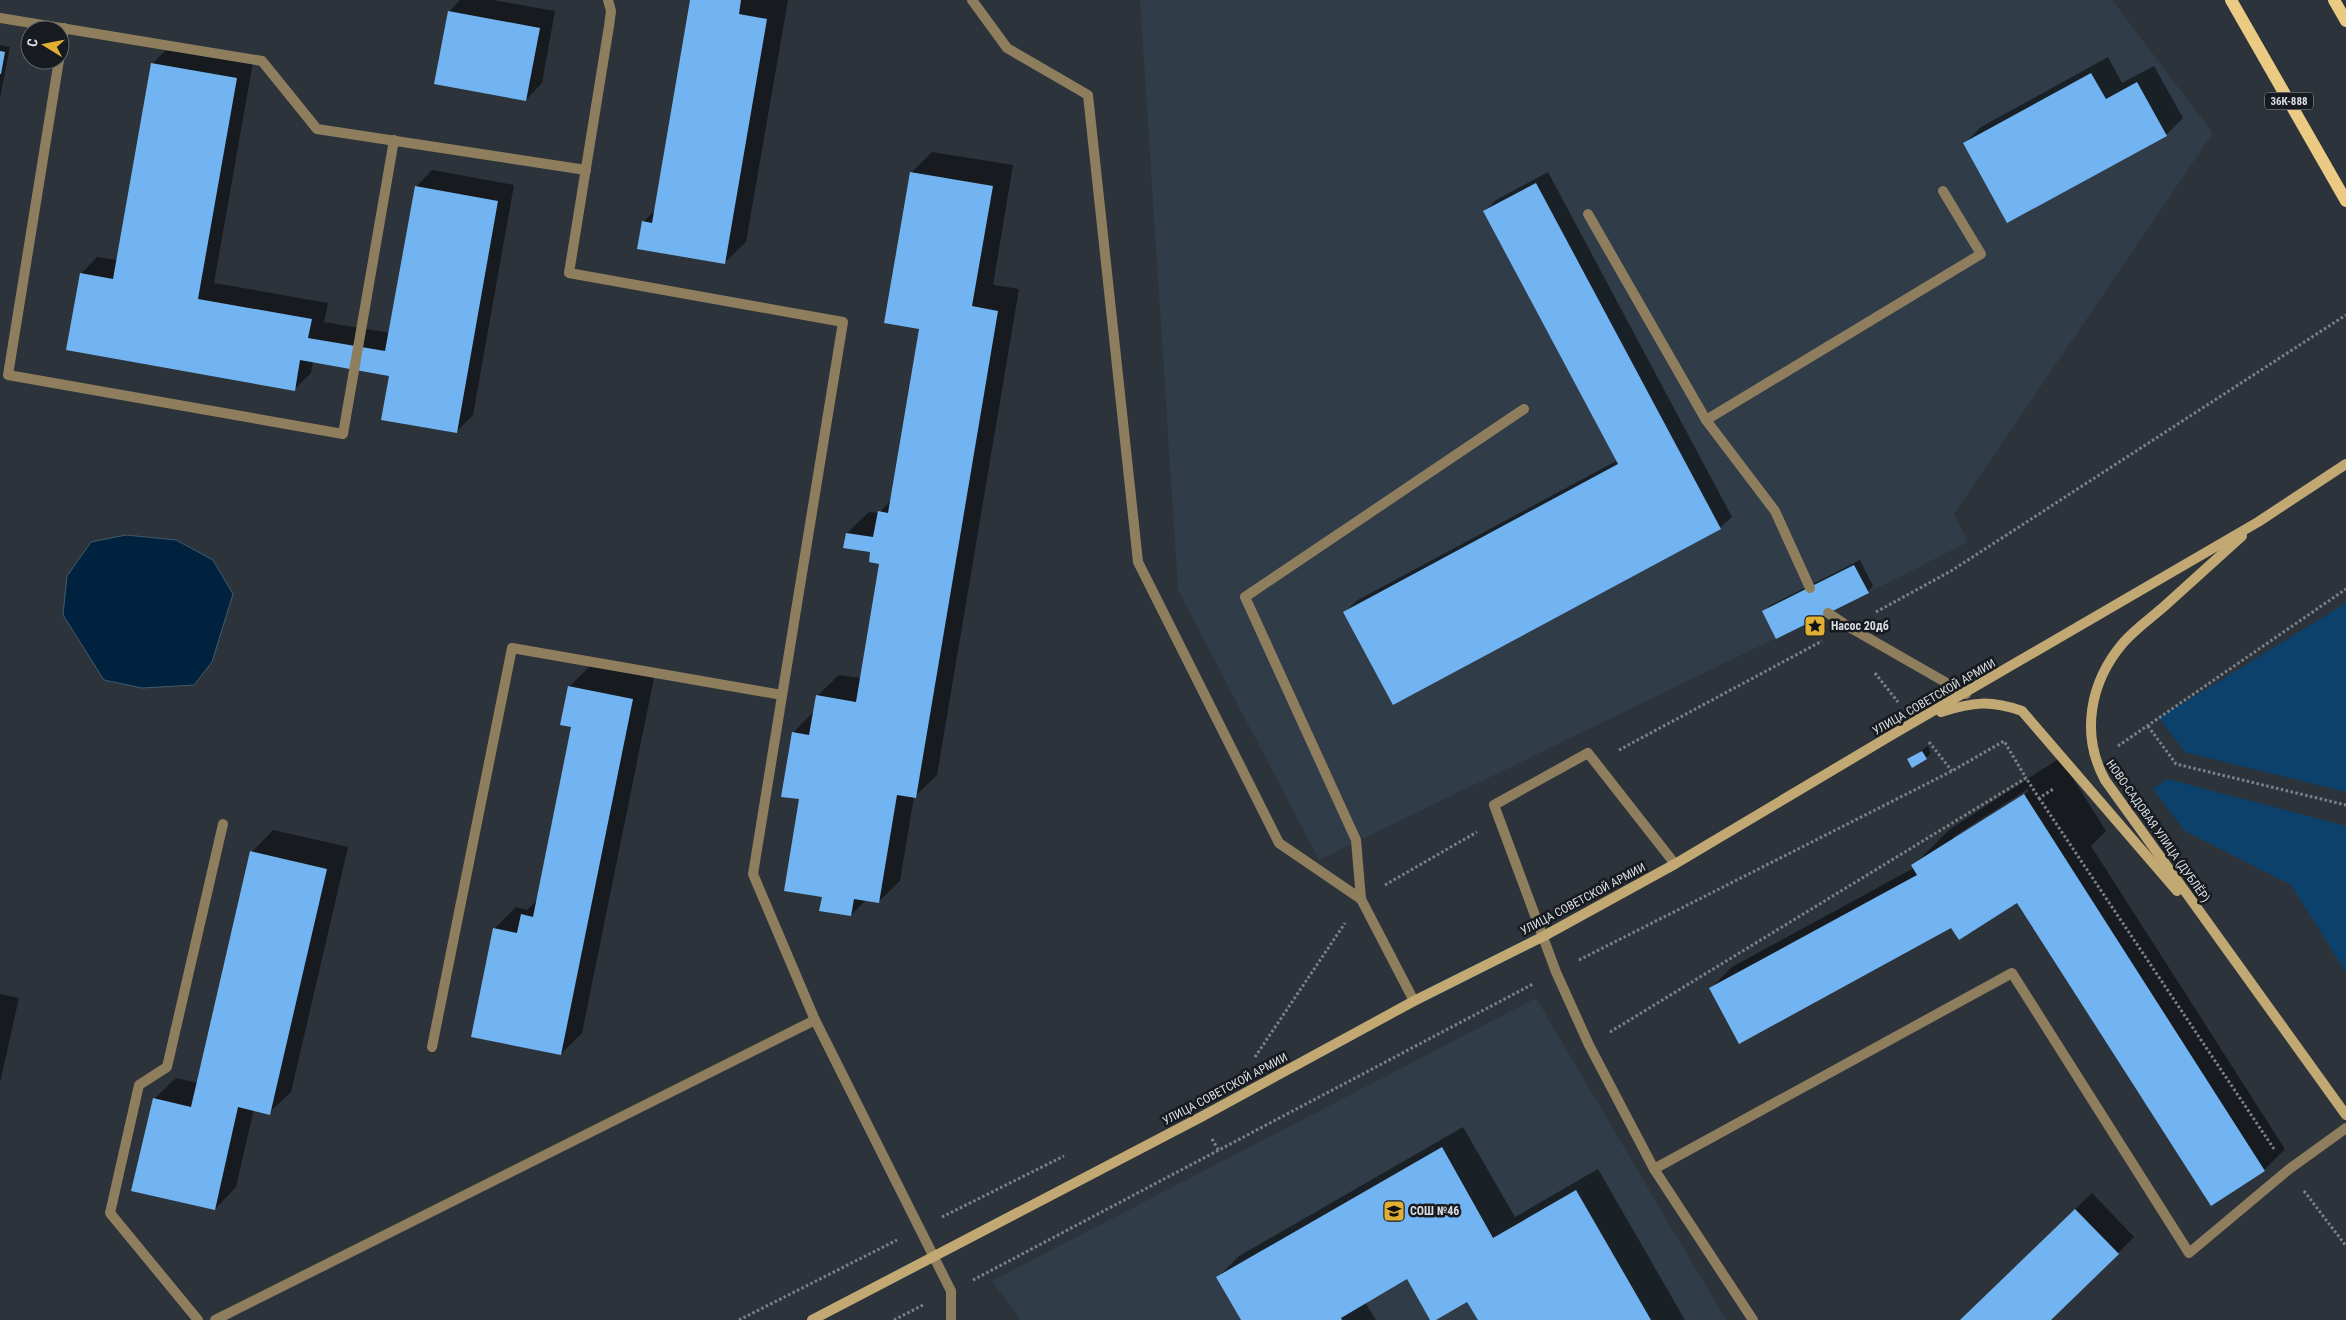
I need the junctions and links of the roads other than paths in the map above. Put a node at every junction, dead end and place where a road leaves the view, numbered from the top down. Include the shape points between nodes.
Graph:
1 (608, 0) edge
2 (972, 0) edge
3 (2231, 0) edge
4 (2334, 0) edge
5 (0, 18) edge
6 (20, 21) edge
7 (2346, 21) edge
8 (70, 29) edge
9 (57, 70) edge
10 (394, 140) junction
11 (586, 170) junction
12 (1943, 192) dead end
13 (2346, 201) edge
14 (1588, 214) dead end
15 (1524, 409) dead end
16 (1706, 420) junction
17 (2346, 464) edge
18 (2258, 522) junction
19 (1810, 588) dead end
20 (1828, 613) dead end
21 (1966, 694) junction
22 (782, 695) junction
23 (1924, 718) junction
24 (223, 824) dead end
25 (1675, 864) junction
26 (1361, 899) junction
27 (1544, 936) junction
28 (2225, 947) junction
29 (1414, 1001) junction
30 (815, 1020) junction
31 (432, 1047) dead end
32 (2346, 1115) edge
33 (2346, 1128) edge
34 (1654, 1169) junction
35 (933, 1257) junction
36 (198, 1320) edge
37 (215, 1320) edge
38 (812, 1320) edge
39 (951, 1320) edge
40 (1753, 1320) edge

1 - 11 lane via 610,19
2 - 26 lane via 1007,48 1088,95 1138,562 1279,843
3 - 13 main road, 36К-888
4 - 7 main road
5 - 6 lane
8 - 10 lane via 262,61 318,128
9 - 10 lane via 8,375 342,434
10 - 11 lane
11 - 22 lane via 569,273 843,322
12 - 16 lane via 1981,254
14 - 16 lane
15 - 26 lane via 1245,598 1356,840
16 - 19 lane via 1775,511
17 - 18 street, УЛИЦА СОВЕТСКОЙ АРМИИ
18 - 21 street, УЛИЦА СОВЕТСКОЙ АРМИИ
18 - 28 street, НОВО-САДОВАЯ УЛИЦА (ДУБЛЁР) via 2124,642 2104,669 2094,696 2091,721 2095,762 2105,780
20 - 21 lane
21 - 23 street, УЛИЦА СОВЕТСКОЙ АРМИИ
22 - 30 lane via 753,874
22 - 31 lane via 512,648
23 - 25 street, УЛИЦА СОВЕТСКОЙ АРМИИ
23 - 28 street via 1977,703 1998,703 2022,711
24 - 36 lane via 167,1066 139,1086 110,1213
25 - 27 street, УЛИЦА СОВЕТСКОЙ АРМИИ
25 - 27 lane via 1588,752 1494,805
26 - 29 lane
27 - 29 street, УЛИЦА СОВЕТСКОЙ АРМИИ
27 - 34 lane via 1556,972 1589,1045
28 - 32 street, НОВО-САДОВАЯ УЛИЦА (ДУБЛЁР)
29 - 35 street, УЛИЦА СОВЕТСКОЙ АРМИИ
30 - 35 lane
30 - 37 lane
33 - 34 lane via 2288,1170 2189,1253 2012,974
34 - 40 lane
35 - 38 street, УЛИЦА СОВЕТСКОЙ АРМИИ
35 - 39 lane via 951,1291

